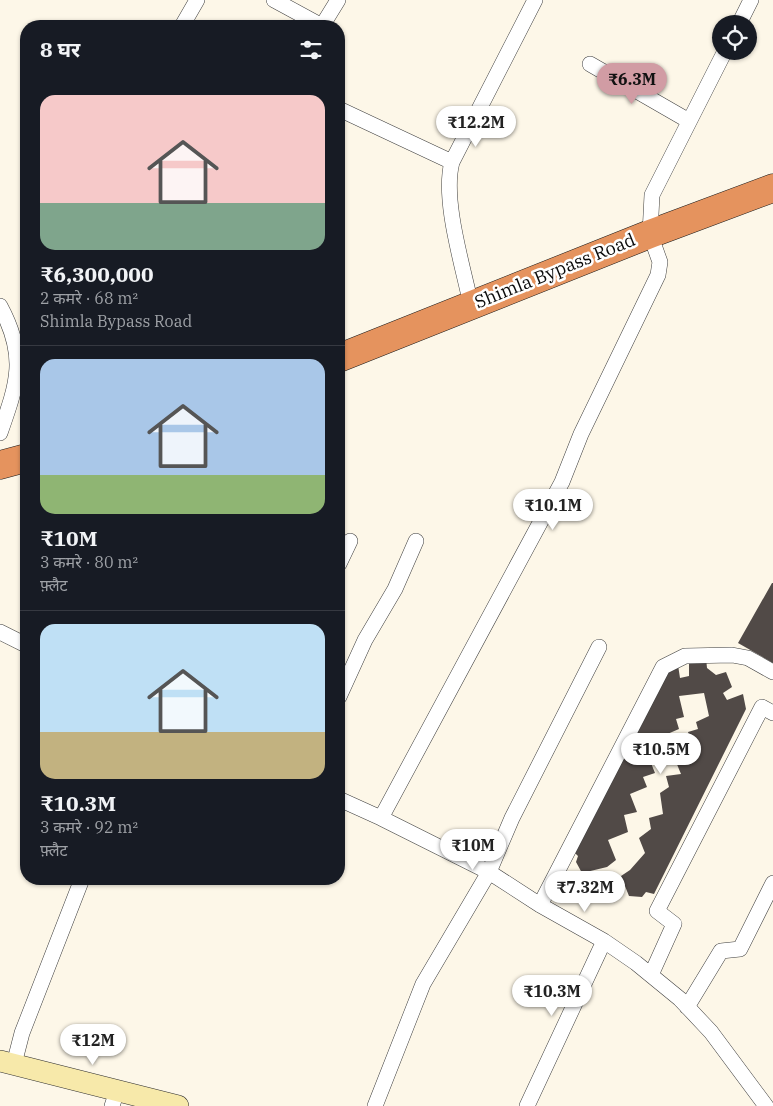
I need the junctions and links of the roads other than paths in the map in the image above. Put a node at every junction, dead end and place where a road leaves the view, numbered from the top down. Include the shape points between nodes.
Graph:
1 (197, 0) edge
2 (274, 0) edge
3 (338, 0) edge
4 (535, 0) edge
5 (752, 0) edge
6 (744, 15) edge
7 (185, 20) edge
8 (311, 20) edge
9 (326, 20) edge
10 (720, 60) edge
11 (590, 64) dead end
12 (345, 112) edge
13 (689, 121) junction
14 (452, 162) junction
15 (773, 188) edge
16 (650, 234) junction
17 (470, 305) junction
18 (0, 306) edge
19 (345, 356) edge
20 (0, 433) edge
21 (20, 460) edge
22 (0, 465) edge
23 (350, 541) dead end
24 (416, 541) dead end
25 (345, 551) edge
26 (0, 632) edge
27 (20, 642) edge
28 (599, 647) dead end
29 (773, 672) edge
30 (345, 684) edge
31 (773, 713) edge
32 (345, 802) edge
33 (381, 818) junction
34 (489, 872) junction
35 (773, 883) edge
36 (80, 885) edge
37 (540, 906) junction
38 (604, 941) junction
39 (651, 975) junction
40 (688, 1007) junction
41 (7, 1062) edge
42 (115, 1098) edge
43 (178, 1106) edge
44 (375, 1106) edge
45 (527, 1106) edge
46 (766, 1106) edge

1 - 7 street
2 - 8 street
3 - 9 street
4 - 14 street
5 - 6 street
10 - 13 street
11 - 13 street
12 - 14 street
13 - 16 street via 652,195
14 - 17 street via 449,198
15 - 16 highway, Shimla Bypass Road
16 - 17 highway, Shimla Bypass Road
16 - 33 street via 660,262 658,275 581,434 562,482
17 - 19 highway, Shimla Bypass Road
18 - 20 street via 14,336 17,370 15,388
21 - 22 highway
23 - 25 street
24 - 30 street via 395,589 365,640
26 - 27 street
28 - 34 street via 512,818
29 - 37 street via 748,658 732,655 685,656 663,667
31 - 39 street via 762,707 657,911 674,924
32 - 33 street
33 - 34 street
34 - 37 street
34 - 44 street via 423,984
35 - 40 street via 740,949 721,951
36 - 41 street via 22,1033
37 - 38 street
38 - 39 street
38 - 45 street
39 - 40 street
40 - 46 street via 711,1032
41 - 42 street
42 - 43 street

